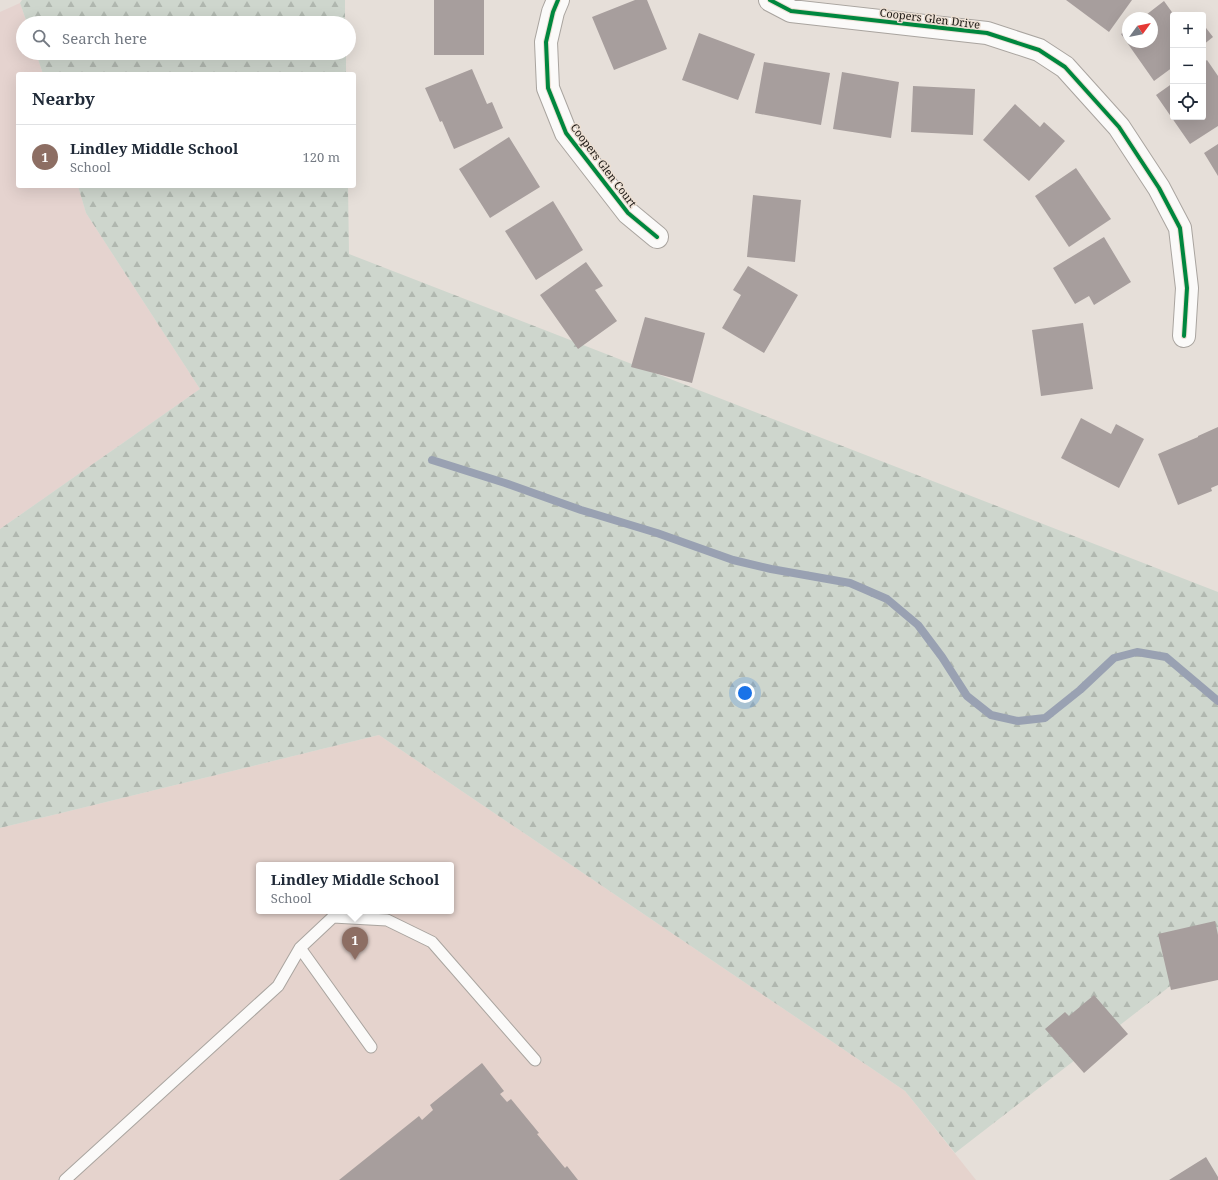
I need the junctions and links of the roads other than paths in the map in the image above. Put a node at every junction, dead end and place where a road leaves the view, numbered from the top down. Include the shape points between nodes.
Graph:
1 (558, 0) edge
2 (770, 0) edge
3 (657, 237) dead end
4 (1184, 336) dead end
5 (300, 948) junction
6 (371, 1046) dead end
7 (535, 1060) dead end
8 (65, 1180) edge

1 - 3 street, Coopers Glen Court via 546,42 548,88 566,133 628,213
2 - 4 street, Coopers Glen Drive via 791,11 987,33 1039,50 1065,67 1119,127 1159,188 1180,228 1186,288
5 - 6 lane
5 - 7 lane via 334,917 387,920 432,942
5 - 8 lane via 278,986

